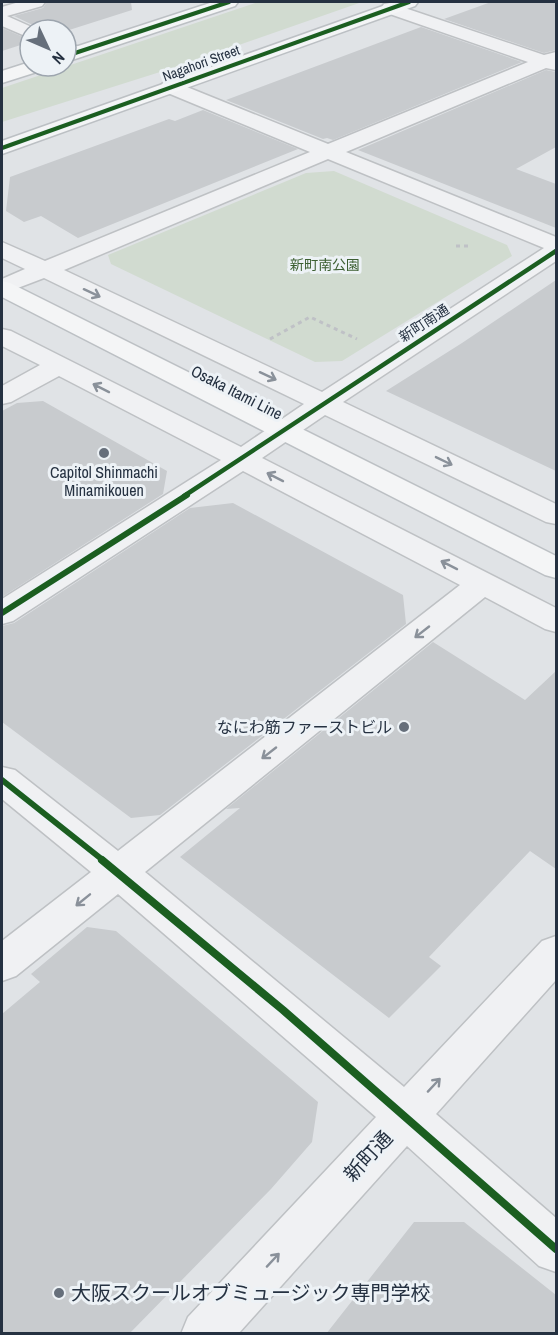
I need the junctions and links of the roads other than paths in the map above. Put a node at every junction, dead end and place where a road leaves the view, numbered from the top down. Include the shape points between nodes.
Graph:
1 (36, 2) edge
2 (229, 2) edge
3 (409, 2) edge
4 (390, 8) junction
5 (2, 12) edge
6 (2, 20) edge
7 (18, 27) edge
8 (78, 49) edge
9 (553, 62) edge
10 (18, 72) edge
11 (2, 77) edge
12 (170, 87) junction
13 (2, 148) edge
14 (327, 151) junction
15 (556, 245) edge
16 (2, 249) edge
17 (556, 251) edge
18 (43, 270) junction
19 (2, 288) edge
20 (2, 336) edge
21 (58, 366) junction
22 (2, 396) edge
23 (304, 417) junction
24 (241, 460) junction
25 (556, 515) edge
26 (556, 568) edge
27 (484, 582) junction
28 (2, 613) edge
29 (556, 621) edge
30 (2, 780) edge
31 (118, 871) junction
32 (556, 953) edge
33 (2, 964) edge
34 (406, 1115) junction
35 (556, 1249) edge
36 (205, 1334) edge

1 - 5 street
2 - 8 main road
3 - 4 main road, Nagahori Street
4 - 9 street
4 - 12 main road, Nagahori Street
6 - 7 street
9 - 14 street
10 - 11 main road
12 - 13 main road, Nagahori Street
12 - 14 street
14 - 15 street
14 - 18 street
16 - 18 street
17 - 23 street, 新町南通
18 - 19 street
18 -> 23 street
19 - 23 main road, Osaka Itami Line
20 - 21 street
21 - 22 street
24 -> 21 street
23 - 24 street, 新町南通
23 -> 25 street
23 - 26 main road, Osaka Itami Line
27 -> 24 street
24 - 28 street, 新町南通
27 - 29 street
27 -> 31 street
30 - 31 street
31 -> 33 street
31 - 34 street
34 -> 32 street, 新町通
34 - 35 street
36 -> 34 street, 新町通

